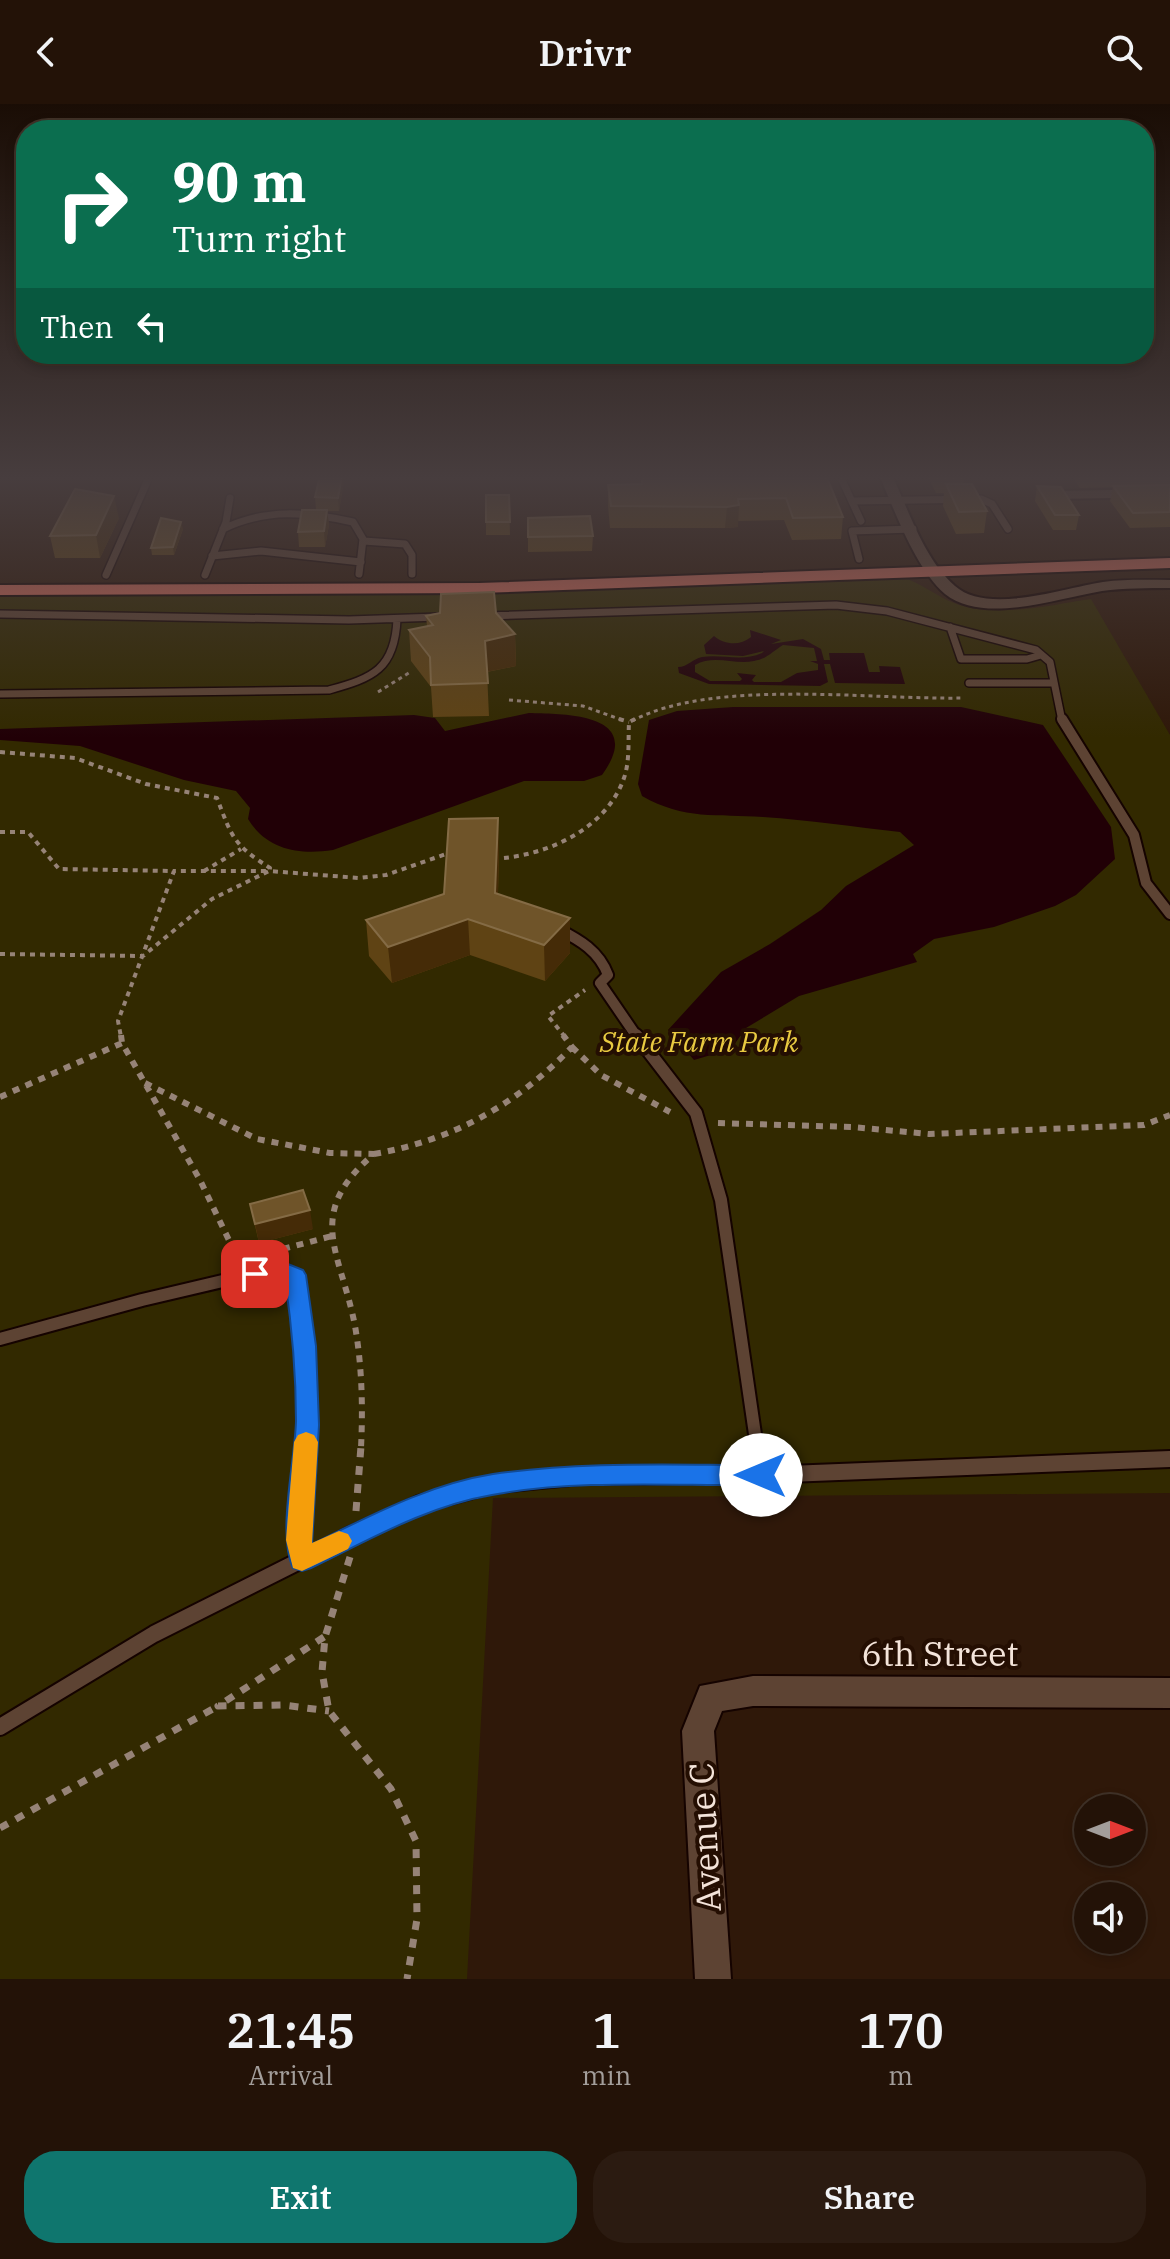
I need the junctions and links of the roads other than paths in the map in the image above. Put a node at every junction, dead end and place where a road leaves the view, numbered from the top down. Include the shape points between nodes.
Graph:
1 (112, 562) edge
2 (210, 562) edge
3 (328, 562) edge
4 (361, 562) edge
5 (413, 562) edge
6 (781, 562) edge
7 (909, 562) edge
8 (953, 562) edge
9 (1170, 563) edge
10 (931, 564) junction
11 (360, 568) junction
12 (0, 574) edge
13 (106, 575) junction
14 (205, 575) junction
15 (414, 579) junction
16 (1170, 584) edge
17 (0, 590) edge
18 (0, 614) edge
19 (475, 616) edge
20 (444, 617) edge
21 (397, 619) junction
22 (950, 627) junction
23 (1041, 655) junction
24 (969, 683) dead end
25 (1054, 683) junction
26 (0, 694) edge
27 (1170, 914) edge
28 (543, 923) edge
29 (0, 1339) edge
30 (1170, 1459) edge
31 (761, 1475) junction
32 (302, 1560) junction
33 (1170, 1693) edge
34 (711, 1697) joint
35 (0, 1727) edge
36 (713, 1979) edge

1 - 13 lane
2 - 14 lane
3 - 11 lane
4 - 11 lane
5 - 15 lane
6 - 15 highway
7 - 10 highway
8 - 10 highway
9 - 10 highway
10 - 15 highway
10 - 16 street via 954,594 986,602
11 - 14 highway
11 - 15 highway
12 - 13 highway
13 - 14 highway
15 - 17 highway
18 - 21 lane
19 - 22 lane via 836,605
20 - 21 lane
21 - 26 lane via 396,648 386,666 329,690
22 - 23 lane via 1021,644
22 - 23 lane via 961,659
23 - 25 lane via 1050,662
24 - 25 lane
25 - 27 lane via 1062,721 1134,835 1146,883
28 - 31 lane via 591,947 608,975 600,983 696,1113 721,1200
29 - 32 lane via 278,1268 295,1275 307,1409
30 - 31 lane
31 - 32 lane via 580,1476 491,1485 419,1504
32 - 35 lane via 154,1634
33 - 34 street, 6th Street via 753,1691
34 - 36 street, Avenue C via 698,1731

